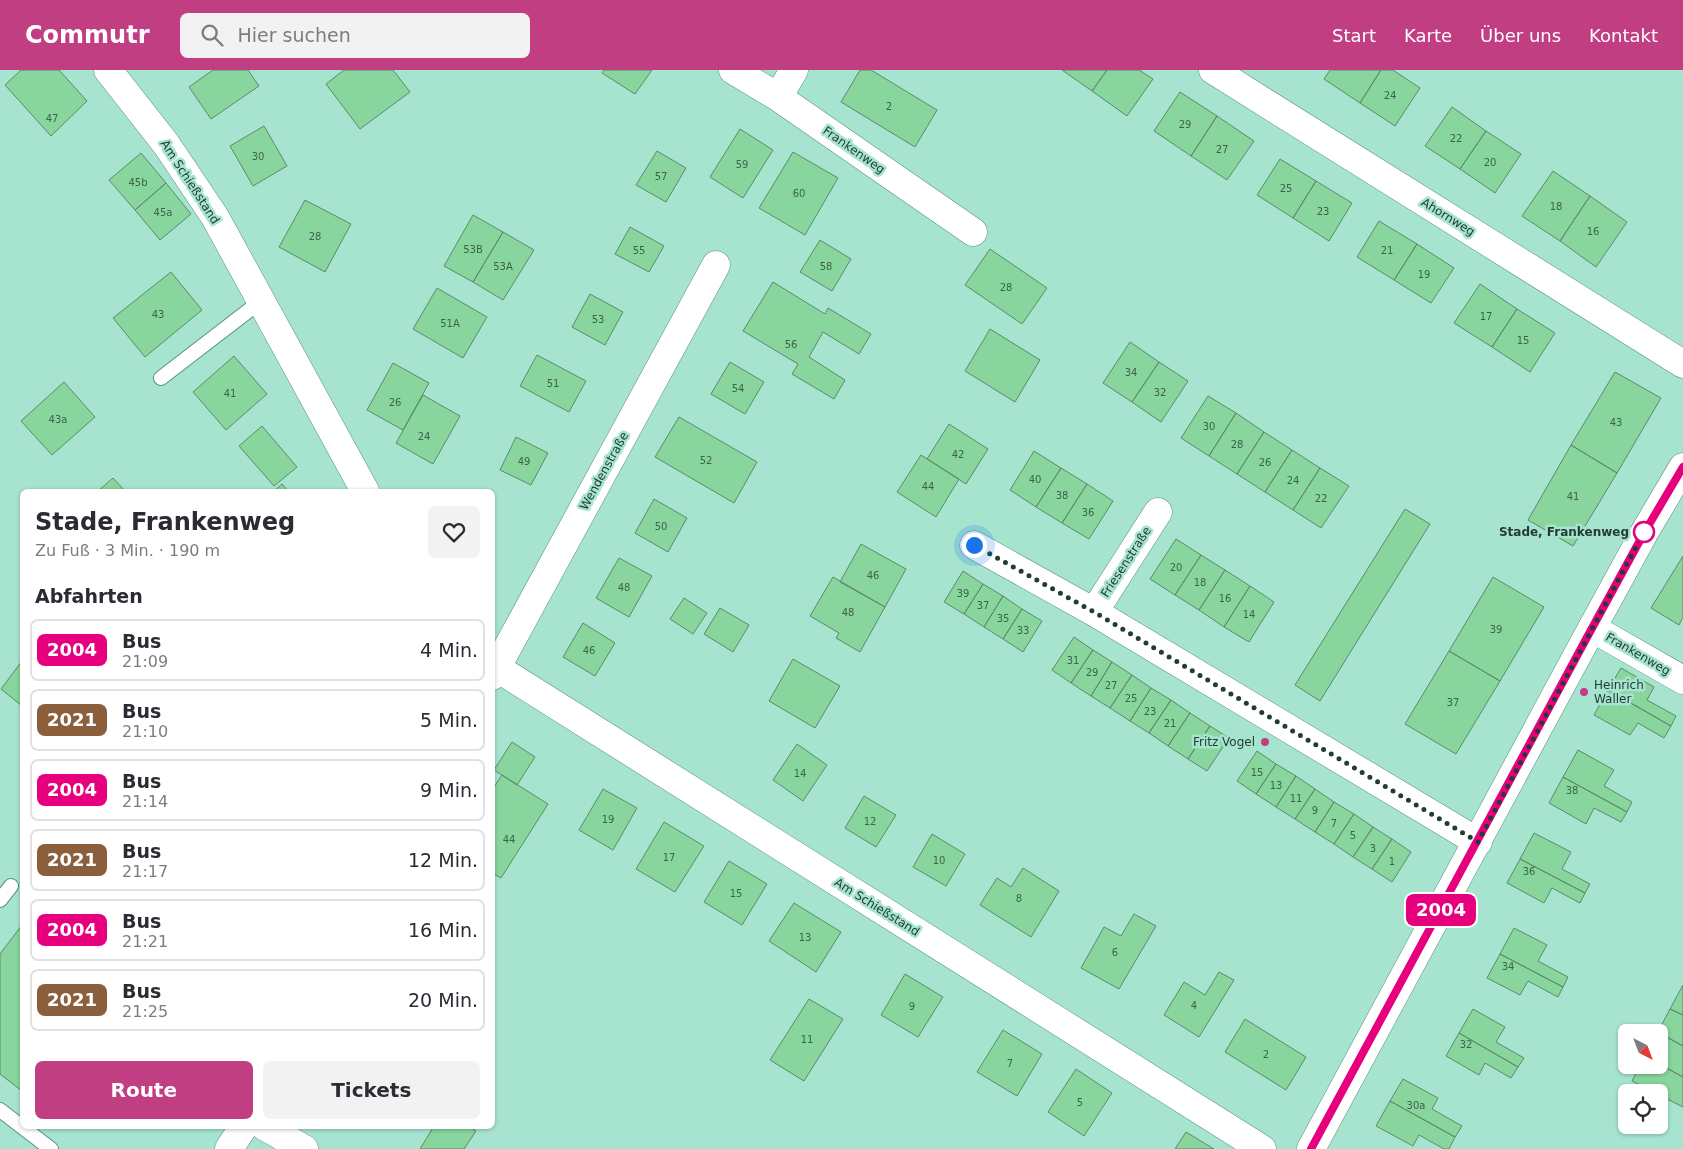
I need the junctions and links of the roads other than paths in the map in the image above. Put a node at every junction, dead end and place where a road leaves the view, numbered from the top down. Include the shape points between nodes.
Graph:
1 (108, 70) edge
2 (733, 70) edge
3 (794, 70) edge
4 (1213, 70) edge
5 (778, 97) junction
6 (973, 232) dead end
7 (716, 265) dead end
8 (261, 301) junction
9 (1683, 364) edge
10 (161, 378) dead end
11 (1683, 467) edge
12 (364, 489) edge
13 (1158, 512) dead end
14 (974, 545) dead end
15 (1094, 612) junction
16 (1592, 628) junction
17 (495, 667) edge
18 (495, 670) edge
19 (1683, 680) edge
20 (1478, 842) junction
21 (12, 886) dead end
22 (0, 900) edge
23 (0, 1110) edge
24 (20, 1125) edge
25 (25, 1129) edge
26 (242, 1129) edge
27 (269, 1129) edge
28 (51, 1149) edge
29 (230, 1149) edge
30 (304, 1149) edge
31 (1262, 1149) edge
32 (1311, 1149) edge

1 - 8 street, Am Schießstand via 166,144 215,217
2 - 5 street, Frankenweg
3 - 5 street
4 - 9 street, Ahornweg
5 - 6 street, Frankenweg
7 - 17 street, Wendenstraße
8 - 10 lane
8 - 12 street, Am Schießstand
11 - 16 street
13 - 15 street, Friesenstraße
14 - 15 street, Friesenstraße
15 - 20 street, Friesenstraße
16 - 19 street, Frankenweg
16 - 20 street
18 - 31 street, Am Schießstand
20 - 32 street
21 - 22 lane
23 - 24 lane
25 - 28 lane
26 - 29 street
27 - 30 street

